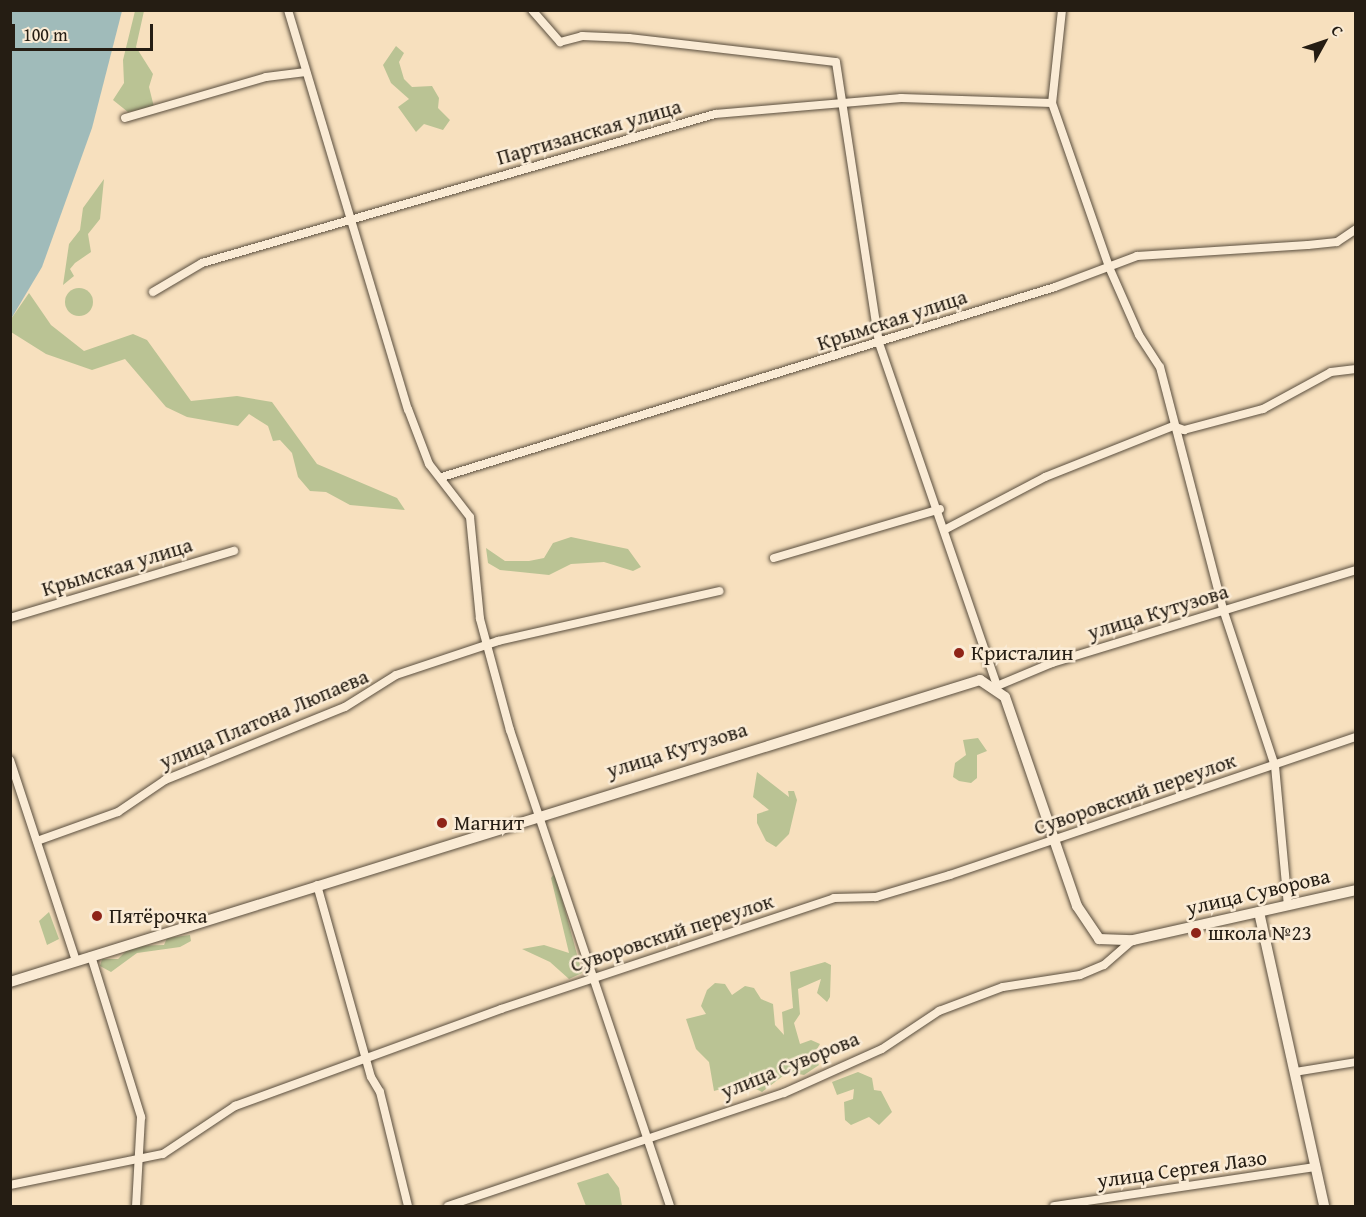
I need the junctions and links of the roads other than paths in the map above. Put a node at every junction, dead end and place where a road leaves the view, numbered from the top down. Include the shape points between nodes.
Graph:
1 (288, 10) edge
2 (532, 10) edge
3 (1062, 10) edge
4 (306, 72) junction
5 (1052, 103) junction
6 (842, 106) junction
7 (124, 118) dead end
8 (353, 219) junction
9 (1356, 229) edge
10 (1109, 267) junction
11 (153, 292) dead end
12 (879, 342) junction
13 (1356, 369) edge
14 (1173, 426) junction
15 (442, 477) junction
16 (940, 509) junction
17 (946, 529) junction
18 (234, 551) dead end
19 (774, 558) dead end
20 (1356, 570) edge
21 (719, 591) dead end
22 (1224, 612) junction
23 (10, 618) edge
24 (486, 645) junction
25 (997, 686) junction
26 (1356, 737) edge
27 (10, 760) edge
28 (1275, 766) junction
29 (538, 814) junction
30 (38, 841) junction
31 (1055, 841) junction
32 (317, 885) junction
33 (1356, 890) edge
34 (1288, 904) junction
35 (1259, 912) junction
36 (1133, 940) junction
37 (91, 956) junction
38 (76, 961) junction
39 (594, 978) junction
40 (10, 982) edge
41 (366, 1060) junction
42 (1356, 1062) edge
43 (1295, 1072) junction
44 (651, 1139) junction
45 (140, 1154) junction
46 (1316, 1167) junction
47 (10, 1185) edge
48 (136, 1206) edge
49 (408, 1206) edge
50 (448, 1206) edge
51 (670, 1206) edge
52 (1054, 1206) edge
53 (1324, 1206) edge

1 - 4 street
2 - 6 street via 560,42 582,36 629,38 836,62
3 - 5 street
4 - 7 street via 266,77
4 - 8 street
5 - 6 street, Партизанская улица via 955,96
5 - 10 street
6 - 8 street, Партизанская улица via 716,114
6 - 12 street
8 - 11 street, Партизанская улица via 202,263
8 - 15 street via 408,409 429,464
9 - 10 street, Крымская улица via 1337,242 1180,250 1137,256
10 - 12 street, Крымская улица
10 - 14 street via 1138,335 1160,367
12 - 15 street, Крымская улица
12 - 16 street
13 - 14 street via 1331,372 1263,409 1184,430
14 - 17 street via 1045,477
14 - 22 street
15 - 24 street via 470,517
16 - 17 street
16 - 19 street
17 - 25 street
18 - 23 street, Крымская улица
20 - 22 street, улица Кутузова
21 - 24 street, улица Платона Люпаева
22 - 25 street, улица Кутузова via 1052,663
22 - 28 street
24 - 29 street
24 - 30 street, улица Платона Люпаева via 396,675 381,689 313,722 211,760 165,780 118,812
25 - 29 street, улица Кутузова via 963,682
25 - 31 street via 1005,697
26 - 28 street, Суворовский переулок
27 - 30 street
28 - 31 street, Суворовский переулок
28 - 34 street
29 - 32 street, улица Кутузова
29 - 39 street
30 - 38 street
31 - 36 street, улица Суворова via 1077,906 1099,939
31 - 39 street, Суворовский переулок via 876,897 834,898
32 - 37 street, улица Кутузова
32 - 41 street
33 - 34 street, улица Суворова
34 - 35 street, улица Суворова
35 - 36 street, улица Суворова
35 - 43 street
36 - 44 street, улица Суворова via 1104,965 1080,975 1003,987 939,1011 882,1049 784,1093
37 - 38 street, улица Кутузова
37 - 45 street via 135,1086
38 - 40 street, улица Кутузова
39 - 41 street, Суворовский переулок
39 - 44 street
41 - 45 street, Суворовский переулок via 215,1116 163,1154
41 - 49 street via 380,1092
42 - 43 street
43 - 46 street
44 - 50 street, улица Суворова
44 - 51 street
45 - 47 street, Суворовский переулок
45 - 48 street
46 - 52 street, улица Сергея Лазо
46 - 53 street

